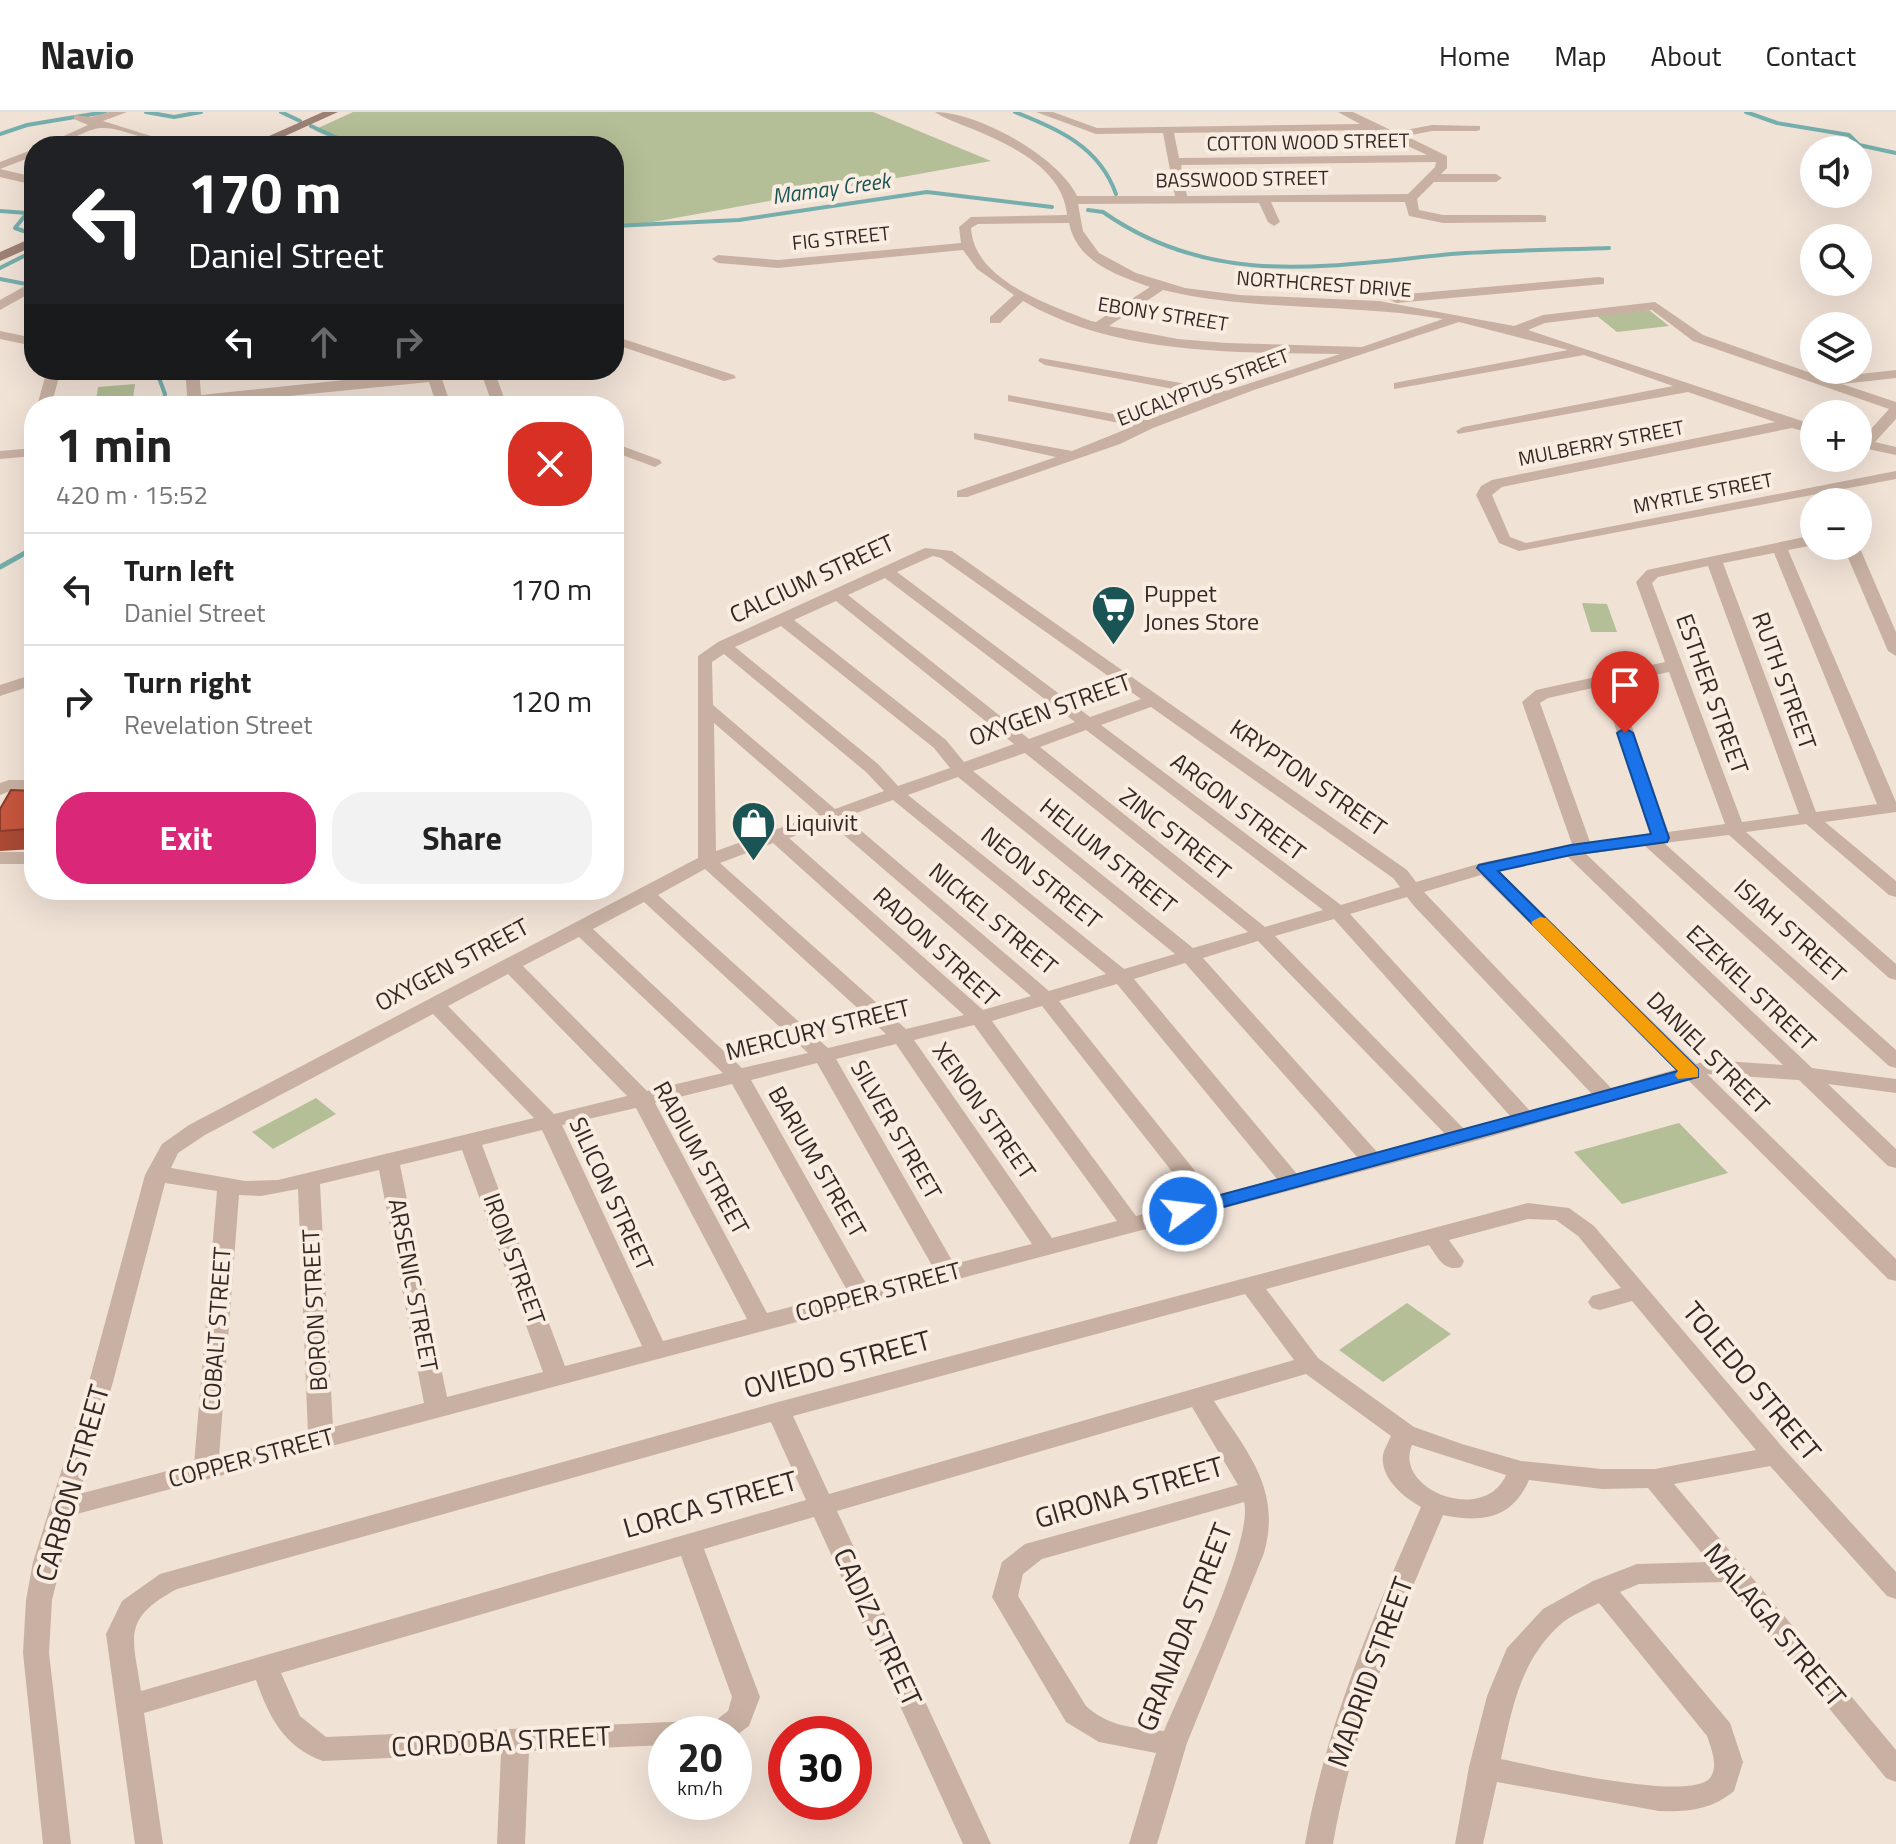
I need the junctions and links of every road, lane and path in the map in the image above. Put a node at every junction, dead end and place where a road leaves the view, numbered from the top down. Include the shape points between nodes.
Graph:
1 (121, 112) edge
2 (332, 112) edge
3 (941, 112) edge
4 (1042, 112) edge
5 (1344, 112) edge
6 (86, 121) junction
7 (1377, 127) junction
8 (1476, 128) dead end
9 (1168, 131) junction
10 (1395, 135) junction
11 (63, 136) edge
12 (139, 136) edge
13 (276, 136) edge
14 (24, 156) edge
15 (1443, 158) junction
16 (1174, 162) junction
17 (0, 166) edge
18 (0, 173) edge
19 (1429, 178) junction
20 (1496, 178) dead end
21 (24, 184) edge
22 (1411, 198) junction
23 (1263, 199) junction
24 (1073, 200) junction
25 (1182, 200) junction
26 (1073, 219) junction
27 (1542, 219) dead end
28 (1274, 222) dead end
29 (24, 246) edge
30 (967, 246) junction
31 (0, 257) edge
32 (718, 259) dead end
33 (1599, 281) dead end
34 (0, 283) edge
35 (1160, 286) junction
36 (24, 288) edge
37 (24, 293) edge
38 (1021, 296) junction
39 (1354, 303) junction
40 (0, 306) edge
41 (1458, 317) junction
42 (995, 320) dead end
43 (1100, 326) junction
44 (1515, 330) junction
45 (0, 335) edge
46 (24, 340) edge
47 (624, 343) edge
48 (1589, 350) junction
49 (1366, 351) junction
50 (1045, 361) dead end
51 (1893, 371) edge
52 (1800, 374) edge
53 (1872, 374) edge
54 (729, 378) dead end
55 (384, 380) edge
56 (1827, 384) edge
57 (1399, 386) dead end
58 (1694, 387) junction
59 (1227, 395) junction
60 (252, 396) edge
61 (1013, 398) dead end
62 (1896, 408) edge
63 (1793, 423) junction
64 (1148, 425) junction
65 (1800, 425) edge
66 (1463, 431) dead end
67 (1872, 433) edge
68 (979, 436) dead end
69 (1872, 446) edge
70 (24, 451) edge
71 (624, 451) edge
72 (1896, 451) edge
73 (0, 455) edge
74 (1074, 456) junction
75 (655, 463) dead end
76 (1896, 475) edge
77 (962, 494) dead end
78 (1800, 543) edge
79 (1517, 547) joint
80 (1779, 547) junction
81 (936, 551) joint
82 (1714, 560) junction
83 (1857, 560) edge
84 (885, 571) junction
85 (836, 593) junction
86 (783, 619) junction
87 (717, 650) junction
88 (1896, 651) edge
89 (1676, 665) junction
90 (1608, 680) junction
91 (24, 683) edge
92 (0, 691) edge
93 (1154, 700) junction
94 (706, 708) junction
95 (1088, 724) junction
96 (1026, 746) junction
97 (961, 770) junction
98 (24, 785) edge
99 (0, 790) edge
100 (895, 793) junction
101 (1892, 807) edge
102 (832, 816) junction
103 (1809, 818) junction
104 (1736, 828) junction
105 (776, 836) junction
106 (1655, 839) junction
107 (1577, 849) junction
108 (0, 858) edge
109 (24, 858) edge
110 (707, 861) junction
111 (1485, 868) junction
112 (1413, 889) junction
113 (1896, 891) edge
114 (645, 893) junction
115 (1337, 911) junction
116 (580, 927) junction
117 (1261, 933) junction
118 (1189, 955) junction
119 (510, 964) junction
120 (1896, 974) edge
121 (1121, 976) junction
122 (1047, 999) junction
123 (434, 1003) junction
124 (979, 1018) junction
125 (901, 1036) junction
126 (823, 1055) junction
127 (1896, 1061) edge
128 (1691, 1073) junction
129 (1802, 1074) junction
130 (738, 1076) junction
131 (1896, 1086) edge
132 (1607, 1097) junction
133 (642, 1099) junction
134 (1526, 1120) junction
135 (549, 1121) junction
136 (1461, 1138) junction
137 (470, 1141) junction
138 (388, 1161) junction
139 (1373, 1161) junction
140 (1896, 1161) edge
141 (156, 1175) junction
142 (309, 1180) junction
143 (1292, 1183) junction
144 (228, 1188) junction
145 (1210, 1204) junction
146 (1561, 1213) joint
147 (1131, 1225) junction
148 (1434, 1235) junction
149 (1047, 1248) junction
150 (1453, 1261) dead end
151 (1896, 1273) edge
152 (948, 1274) junction
153 (1250, 1284) junction
154 (1637, 1291) junction
155 (862, 1296) junction
156 (1600, 1302) dead end
157 (761, 1323) junction
158 (656, 1351) junction
159 (1310, 1364) junction
160 (557, 1377) junction
161 (1198, 1396) junction
162 (437, 1409) junction
163 (778, 1411) junction
164 (1405, 1433) junction
165 (321, 1439) junction
166 (1775, 1456) junction
167 (206, 1470) junction
168 (1521, 1470) junction
169 (1655, 1478) junction
170 (1253, 1490) junction
171 (1435, 1504) junction
172 (822, 1505) junction
173 (63, 1508) junction
174 (689, 1543) junction
175 (1730, 1572) junction
176 (1602, 1588) junction
177 (1896, 1589) edge
178 (265, 1666) junction
179 (129, 1706) junction
180 (516, 1741) junction
181 (1173, 1743) junction
182 (1483, 1767) junction
183 (1896, 1770) edge
184 (57, 1844) edge
185 (149, 1844) edge
186 (511, 1844) edge
187 (977, 1844) edge
188 (1143, 1844) edge
189 (1319, 1844) edge
190 (1469, 1844) edge

1 - 6 street
2 - 13 main road
3 - 24 street via 1032,158 1052,172
4 - 9 street via 1096,131
5 - 7 street
6 - 11 street
6 - 12 street
7 - 9 street
7 - 10 street
8 - 10 street via 1445,126
9 - 16 street
10 - 15 street
14 - 17 street
15 - 16 street, COTTON WOOD STREET
15 - 19 street via 1441,168
16 - 25 street
18 - 21 street
19 - 20 street
19 - 22 street
22 - 23 street, BASSWOOD STREET
22 - 27 street via 1413,213 1434,219
23 - 25 street, BASSWOOD STREET
23 - 28 street
24 - 25 street, BASSWOOD STREET
24 - 26 street, NORTHCREST DRIVE
26 - 30 street via 975,220 965,227
26 - 35 street, NORTHCREST DRIVE via 1098,261
29 - 31 main road
30 - 32 street, FIG STREET via 778,264
30 - 38 street, EBONY STREET via 986,272
33 - 39 street
34 - 36 street
35 - 39 street, NORTHCREST DRIVE via 1262,301
35 - 43 street
37 - 40 street
38 - 42 street
38 - 43 street, EBONY STREET
39 - 41 street, NORTHCREST DRIVE
41 - 44 street, NORTHCREST DRIVE
41 - 49 street, EUCALYPTUS STREET
43 - 49 street, EBONY STREET via 1188,343
44 - 48 street, NORTHCREST DRIVE
44 - 52 street via 1556,317 1655,306 1698,338
45 - 46 street
47 - 54 street
48 - 57 street
48 - 58 street, NORTHCREST DRIVE
49 - 59 street, EUCALYPTUS STREET
50 - 59 street
51 - 53 street
55 - 60 street
56 - 62 street
58 - 63 street, NORTHCREST DRIVE
58 - 66 street
59 - 64 street, EUCALYPTUS STREET
61 - 64 street
62 - 67 street
63 - 65 street, NORTHCREST DRIVE
63 - 79 street, MULBERRY STREET via 1489,486 1487,503 1504,540
64 - 74 street, EUCALYPTUS STREET
68 - 74 street
69 - 72 street
70 - 73 street
71 - 75 street
74 - 77 street, EUCALYPTUS STREET
76 - 79 street, MYRTLE STREET
78 - 80 street
80 - 82 street
80 - 101 street
81 - 84 street, CALCIUM STREET
81 - 93 street, KRYPTON STREET
82 - 89 street, ESTHER STREET via 1646,577 1644,582
82 - 103 street, RUTH STREET
83 - 88 street
84 - 85 street, CALCIUM STREET
84 - 95 street, ARGON STREET
85 - 86 street, CALCIUM STREET
85 - 96 street, ZINC STREET
86 - 87 street, CALCIUM STREET
86 - 97 street, HELIUM STREET via 940,744
87 - 94 street via 703,667
87 - 100 street, NEON STREET via 872,768
89 - 90 street
89 - 104 street, ESTHER STREET
90 - 106 street
90 - 107 street via 1533,699
91 - 92 street
93 - 95 street, OXYGEN STREET
93 - 112 street, KRYPTON STREET via 1400,874
94 - 102 street, NICKEL STREET
94 - 110 street
95 - 96 street, OXYGEN STREET
95 - 115 street, ARGON STREET
96 - 97 street, OXYGEN STREET
96 - 117 street, ZINC STREET
97 - 100 street, OXYGEN STREET
97 - 118 street, HELIUM STREET
98 - 99 street
100 - 102 street, OXYGEN STREET
100 - 121 street, NEON STREET
101 - 103 street, MERCURY STREET
102 - 105 street, OXYGEN STREET
102 - 122 street, NICKEL STREET
103 - 104 street, MERCURY STREET
103 - 113 street
104 - 106 street, MERCURY STREET
104 - 120 street via 1744,843
105 - 110 street, OXYGEN STREET
105 - 124 street, RADON STREET
106 - 107 street, MERCURY STREET
106 - 127 street, ISIAH STREET
107 - 111 street, MERCURY STREET
107 - 129 street, EZEKIEL STREET
108 - 109 street
110 - 114 street, OXYGEN STREET
110 - 125 street, XENON STREET
111 - 112 street, MERCURY STREET
111 - 128 street, DANIEL STREET
112 - 115 street, MERCURY STREET
112 - 132 street, KRYPTON STREET
114 - 116 street, OXYGEN STREET
114 - 126 street, SILVER STREET
115 - 117 street, MERCURY STREET
115 - 134 street, ARGON STREET
116 - 119 street, OXYGEN STREET
116 - 130 street, BARIUM STREET
117 - 118 street, MERCURY STREET
117 - 136 street, ZINC STREET
118 - 121 street, MERCURY STREET
118 - 139 street, HELIUM STREET
119 - 123 street, OXYGEN STREET
119 - 133 street, RADIUM STREET
121 - 122 street, MERCURY STREET
121 - 143 street, NEON STREET
122 - 124 street, MERCURY STREET
122 - 145 street, NICKEL STREET
123 - 135 street, SILICON STREET
123 - 141 street, OXYGEN STREET via 197,1130 170,1149
124 - 125 street, MERCURY STREET
124 - 147 street, RADON STREET
125 - 126 street, MERCURY STREET
125 - 149 street, XENON STREET
126 - 130 street, MERCURY STREET
126 - 152 street, SILVER STREET
128 - 129 street, COPPER STREET via 1719,1066
128 - 132 street, COPPER STREET
128 - 151 street, DANIEL STREET
129 - 131 street, COPPER STREET
129 - 140 street, EZEKIEL STREET
130 - 133 street, MERCURY STREET
130 - 155 street, BARIUM STREET
132 - 134 street, COPPER STREET
133 - 135 street, MERCURY STREET
133 - 157 street, RADIUM STREET
134 - 136 street, COPPER STREET
135 - 137 street, MERCURY STREET
135 - 158 street, SILICON STREET
136 - 139 street, COPPER STREET
137 - 138 street, MERCURY STREET
137 - 160 street, IRON STREET
138 - 142 street, MERCURY STREET
138 - 162 street, ARSENIC STREET
139 - 143 street, COPPER STREET
141 - 144 street, MERCURY STREET via 189,1176
141 - 173 street, CARBON STREET
142 - 144 street, MERCURY STREET via 256,1191
142 - 165 street, BORON STREET
143 - 145 street, COPPER STREET
144 - 167 street, COBALT STREET
145 - 147 street, COPPER STREET
146 - 148 street, OVIEDO STREET via 1528,1211
146 - 154 street, TOLEDO STREET via 1586,1231
147 - 149 street, COPPER STREET
148 - 150 street
148 - 153 street, OVIEDO STREET
149 - 152 street, COPPER STREET
152 - 155 street, COPPER STREET
153 - 159 street
153 - 163 street, OVIEDO STREET
154 - 156 street
154 - 166 street, TOLEDO STREET
155 - 157 street, COPPER STREET
157 - 158 street, COPPER STREET
158 - 160 street, COPPER STREET
159 - 161 street, LORCA STREET
159 - 164 street
160 - 162 street, COPPER STREET
161 - 170 street, GRANADA STREET
161 - 172 street, LORCA STREET
162 - 165 street, COPPER STREET
163 - 172 street, CADIZ STREET
163 - 179 street, OVIEDO STREET via 169,1581 136,1602 119,1634
164 - 168 street
164 - 171 street via 1396,1448 1400,1475
165 - 167 street, COPPER STREET
166 - 169 street
166 - 177 street, TOLEDO STREET
167 - 173 street, COPPER STREET
168 - 169 street via 1602,1479
168 - 171 street via 1514,1490 1494,1505 1465,1510
169 - 175 street, MALAGA STREET
170 - 181 street, GRANADA STREET via 1258,1511 1251,1553
170 - 181 street, GIRONA STREET via 1034,1551 1011,1569 1005,1597 1083,1722 1122,1738
171 - 189 street, MADRID STREET via 1360,1689 1336,1761
172 - 174 street, LORCA STREET
172 - 187 street, CADIZ STREET
173 - 184 street, CARBON STREET via 44,1575 36,1653
174 - 178 street, LORCA STREET
174 - 180 street, CORDOBA STREET via 746,1697 739,1718 721,1731
175 - 176 street via 1637,1574
175 - 183 street, MALAGA STREET
176 - 182 street via 1552,1616 1517,1656
176 - 182 street via 1720,1731 1731,1757 1718,1790 1701,1798 1660,1802
178 - 179 street, LORCA STREET
178 - 180 street, CORDOBA STREET via 296,1736 323,1749
179 - 185 street
180 - 186 street
181 - 188 street, GRANADA STREET
182 - 190 street

